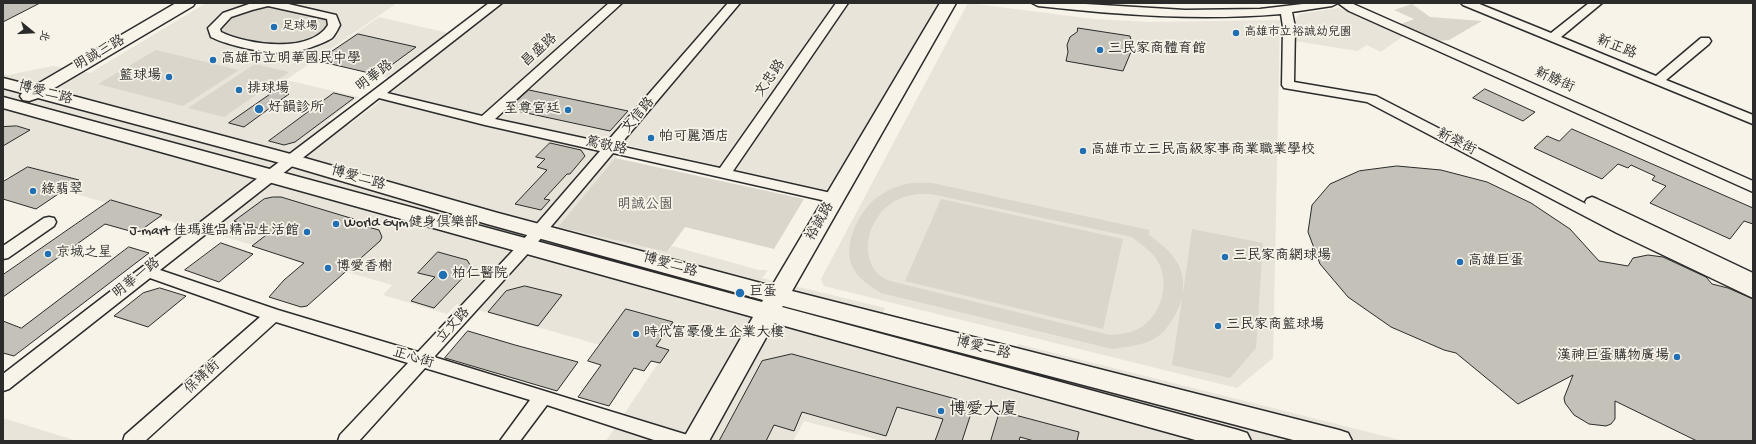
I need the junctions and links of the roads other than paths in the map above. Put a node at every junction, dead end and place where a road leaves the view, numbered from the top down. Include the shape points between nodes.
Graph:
1 (170, 3) edge
2 (187, 3) edge
3 (496, 3) edge
4 (616, 3) edge
5 (734, 3) edge
6 (842, 3) edge
7 (948, 3) edge
8 (1038, 3) edge
9 (1332, 3) edge
10 (1343, 3) edge
11 (1467, 3) edge
12 (1596, 3) edge
13 (1286, 10) junction
14 (328, 35) joint
15 (1552, 38) junction
16 (1705, 41) dead end
17 (1658, 81) junction
18 (3, 83) edge
19 (377, 94) junction
20 (13, 99) edge
21 (1753, 120) edge
22 (485, 121) junction
23 (611, 149) junction
24 (291, 160) junction
25 (724, 173) junction
26 (271, 175) junction
27 (1753, 188) edge
28 (835, 198) junction
29 (48, 222) dead end
30 (1626, 225) junction
31 (533, 238) junction
32 (3, 254) edge
33 (147, 271) junction
34 (1753, 280) edge
35 (1753, 292) edge
36 (773, 304) junction
37 (273, 315) junction
38 (422, 361) junction
39 (3, 384) edge
40 (543, 397) junction
41 (132, 441) edge
42 (347, 441) edge
43 (509, 441) edge
44 (681, 441) edge
45 (695, 441) edge
46 (1238, 441) edge
47 (1339, 441) edge

1 - 20 main road, 明誠三路
2 - 20 main road, 明誠三路
3 - 19 street, 明華路
4 - 22 street, 昌盛路
5 - 23 street, 文信路
6 - 25 street, 文忠路
7 - 28 main road, 裕誠路
8 - 13 street via 1170,13
9 - 13 street
10 - 27 street, 新勝街
11 - 15 street, 新正路
12 - 15 street
13 - 30 street, 新榮街 via 1289,27 1288,82 1371,100
14 - 14 street via 334,25 332,17 268,4 249,7 227,15 214,28 215,34 227,40 277,49 290,49
15 - 17 street, 新正路
16 - 17 street
17 - 21 street, 新正路
18 - 20 main road, 博愛二路
19 - 22 street, 篤敬路
19 - 24 street, 明華路
20 - 24 main road, 博愛二路
20 - 26 main road, 博愛二路
22 - 23 street, 篤敬路
23 - 25 street, 篤敬路
23 - 31 street, 文信路
24 - 26 street, 明華路
24 - 31 main road, 博愛二路
25 - 28 street, 篤敬路
26 - 31 main road, 博愛二路
26 - 33 street, 明華一路
28 - 36 main road, 裕誠路
29 - 32 street
30 - 34 street, 新榮街
30 - 35 street, 新榮街
31 - 36 main road, 博愛二路
31 - 38 street, 立文路
33 - 37 street, 正心街
33 - 39 street, 明華一路
36 - 45 main road, 裕誠路
36 - 46 main road, 博愛二路
36 - 47 main road, 博愛二路
37 - 38 street, 正心街
37 - 41 street, 保靖街
38 - 40 street, 正心街
38 - 42 street, 立文路
40 - 43 street
40 - 44 street, 正心街

